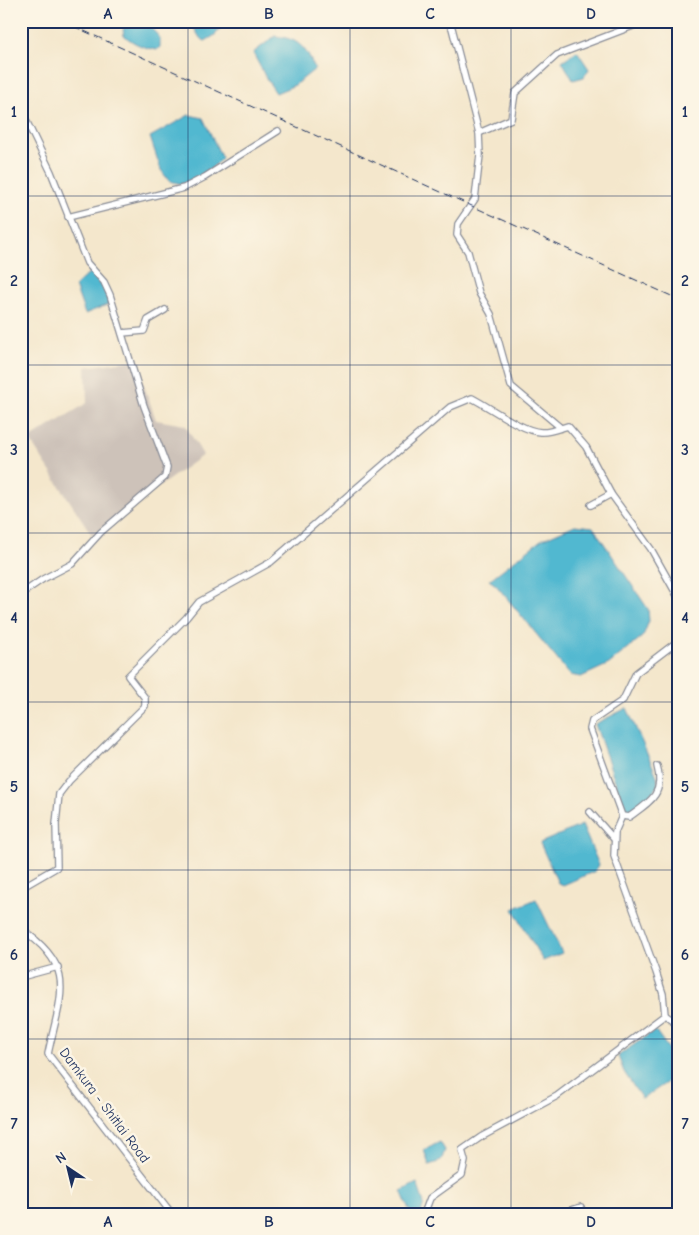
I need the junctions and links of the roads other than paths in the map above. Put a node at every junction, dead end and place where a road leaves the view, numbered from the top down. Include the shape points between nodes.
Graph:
1 (446, 21) edge
2 (634, 21) edge
3 (21, 110) edge
4 (278, 131) dead end
5 (479, 133) junction
6 (68, 217) junction
7 (165, 310) dead end
8 (122, 334) junction
9 (561, 428) junction
10 (611, 494) junction
11 (591, 505) dead end
12 (21, 594) edge
13 (678, 597) edge
14 (678, 641) edge
15 (657, 766) dead end
16 (590, 812) dead end
17 (622, 816) junction
18 (614, 839) junction
19 (21, 888) edge
20 (21, 929) edge
21 (58, 967) junction
22 (21, 977) edge
23 (665, 1015) junction
24 (677, 1022) edge
25 (172, 1214) edge
26 (424, 1214) edge
27 (558, 1214) edge
28 (584, 1214) edge

1 - 5 street via 452,28
2 - 5 street via 633,26 558,55 515,93 511,119
3 - 6 street via 51,172
4 - 6 street via 184,188
5 - 9 street via 475,199 458,224 457,236 468,252 479,293 491,314 511,386
6 - 8 street via 87,263 104,282
7 - 8 street via 148,320 144,331
8 - 12 street via 167,467 165,477 102,532 72,564
9 - 10 street via 568,426 586,447
9 - 19 street via 542,432 516,425 503,414 472,398 450,407 271,562 199,602 128,676 145,698 145,706 59,794 57,867
10 - 11 street
10 - 13 street via 651,549
14 - 17 street via 636,673 623,700 592,720 590,729
15 - 17 street via 661,779 659,790 629,817
16 - 18 street
17 - 18 street
18 - 23 street via 614,856 656,972
20 - 21 street, Damkura - Shitlai Road via 51,954
21 - 22 street
21 - 25 street, Damkura - Shitlai Road via 63,987 48,1054
23 - 24 street
23 - 26 street via 557,1096 462,1150 462,1176 430,1198
27 - 28 street via 581,1207

